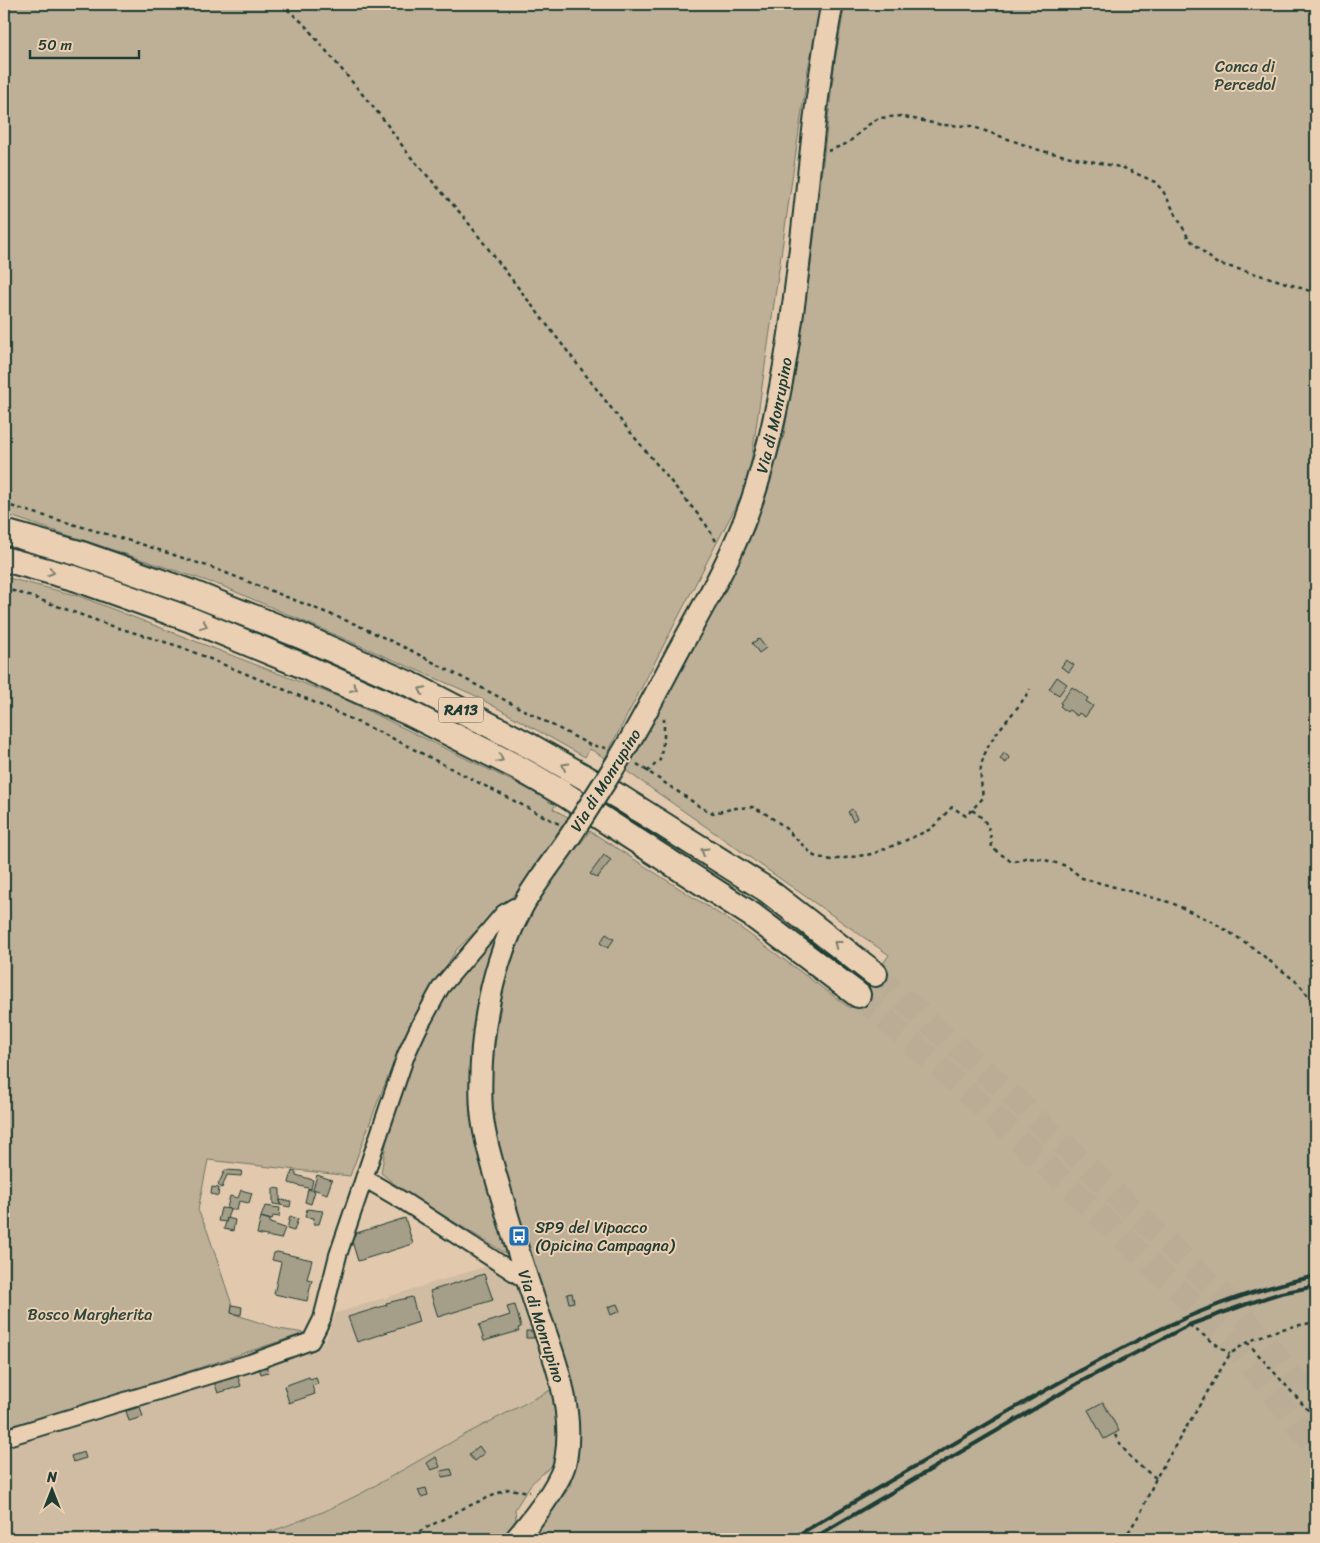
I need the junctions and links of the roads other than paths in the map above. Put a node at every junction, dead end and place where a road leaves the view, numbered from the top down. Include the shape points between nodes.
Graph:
1 (832, 5) edge
2 (4, 532) edge
3 (4, 559) edge
4 (522, 907) junction
5 (875, 974) tunnel mouth
6 (858, 995) tunnel mouth
7 (364, 1178) junction
8 (527, 1281) junction
9 (4, 1438) edge
10 (516, 1539) edge

1 - 4 main road, Via di Monrupino, bridge via 779,398 756,486 729,559 699,618 623,754
5 -> 2 highway, RA13 via 767,890 621,798 530,746 424,692 301,636 190,592 79,552
3 -> 6 highway, RA13 via 78,579 189,619 409,714 509,763 564,794 752,915
4 - 7 street via 514,907 504,913 441,987 406,1054
4 - 8 main road, Via di Monrupino via 492,989 483,1045 481,1100 486,1141
7 - 8 street
7 - 9 street via 338,1255 322,1319 311,1341 250,1363
8 - 10 main road, Via di Monrupino via 561,1382 567,1416 566,1459 562,1473 549,1494

